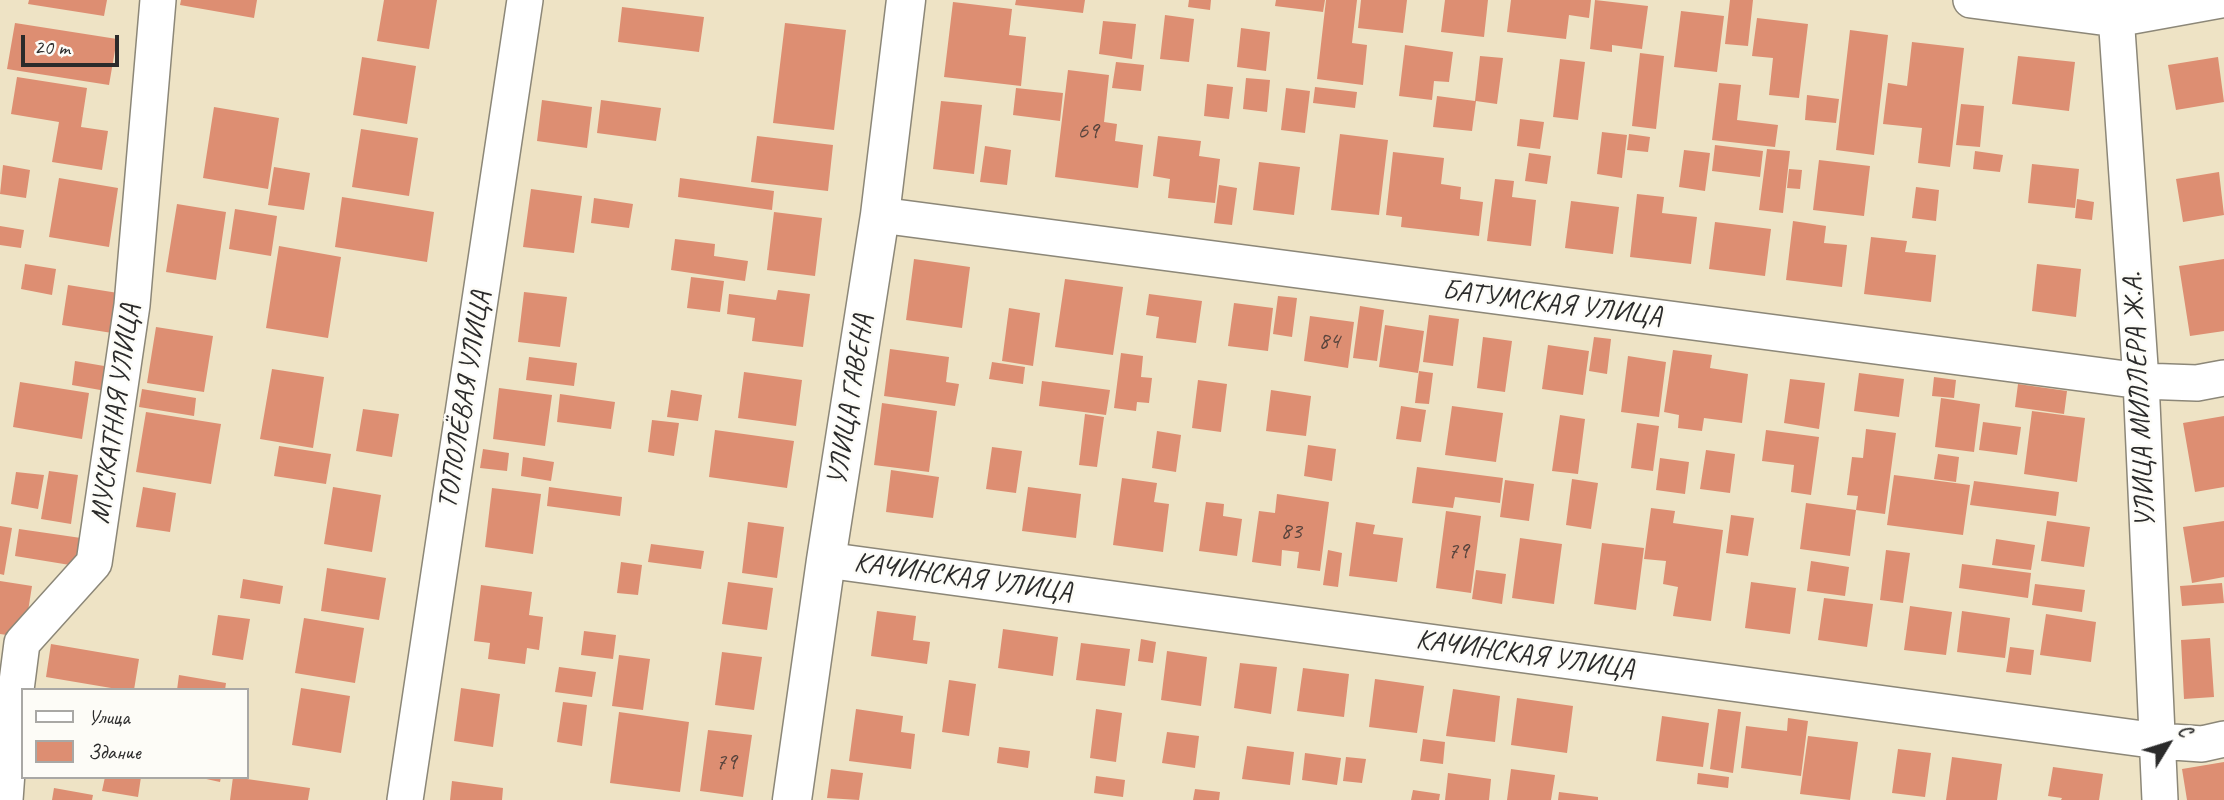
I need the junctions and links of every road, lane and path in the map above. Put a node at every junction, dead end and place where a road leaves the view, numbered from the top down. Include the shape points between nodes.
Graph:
1 (158, 0) edge
2 (525, 0) edge
3 (906, 0) edge
4 (1971, 0) edge
5 (2221, 0) edge
6 (2115, 10) edge
7 (880, 215) junction
8 (2224, 378) edge
9 (2141, 381) junction
10 (826, 560) junction
11 (2224, 740) edge
12 (2158, 741) junction
13 (5, 800) edge
14 (405, 800) edge
15 (792, 800) edge
16 (2160, 800) edge

1 - 13 street, МУСКАТНАЯ УЛИЦА via 132,305 94,564 22,643
2 - 14 street, ТОПОЛЁВАЯ УЛИЦА
3 - 7 street, УЛИЦА ГАВЕНА
4 - 6 street
5 - 6 street
6 - 9 street, УЛИЦА МИЛЛЕРА Ж.А.
7 - 9 street, БАТУМСКАЯ УЛИЦА
7 - 10 street, УЛИЦА ГАВЕНА
8 - 9 street, БАТУМСКАЯ УЛИЦА via 2197,383
9 - 12 street, УЛИЦА МИЛЛЕРА Ж.А.
10 - 12 street, КАЧИНСКАЯ УЛИЦА
10 - 15 street, УЛИЦА ГАВЕНА
11 - 12 street, КАЧИНСКАЯ УЛИЦА via 2202,744
12 - 16 street, УЛИЦА МИЛЛЕРА Ж.А.

